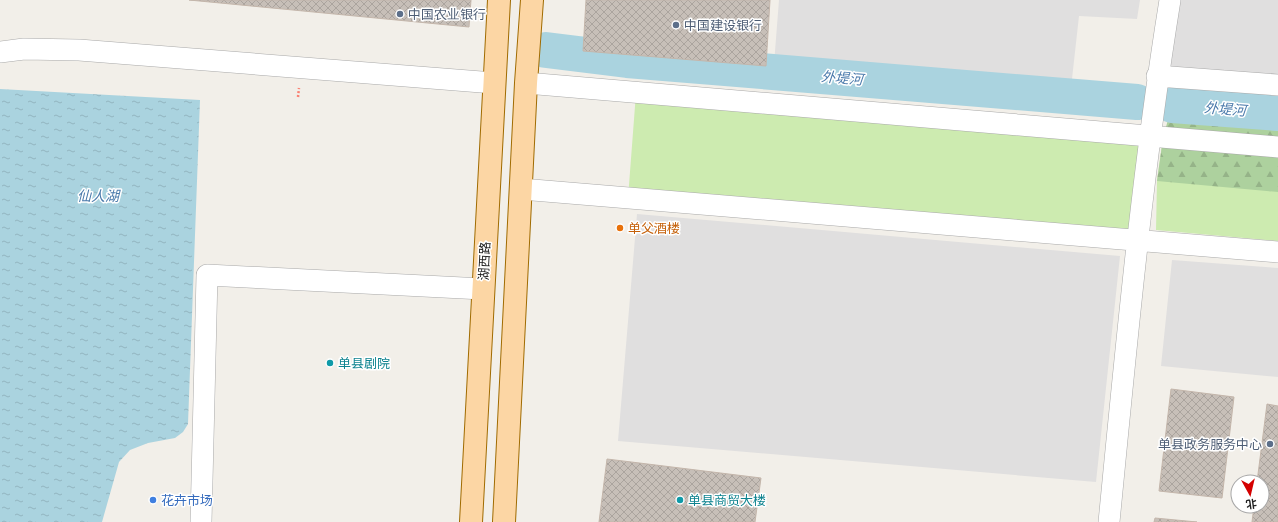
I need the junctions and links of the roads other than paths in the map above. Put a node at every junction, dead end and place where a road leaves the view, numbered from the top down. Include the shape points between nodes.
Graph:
1 (498, 0) edge
2 (532, 0) edge
3 (1170, 0) edge
4 (0, 52) edge
5 (1158, 76) junction
6 (494, 82) junction
7 (526, 83) junction
8 (1278, 85) edge
9 (1149, 137) junction
10 (1278, 147) edge
11 (521, 189) junction
12 (1137, 240) junction
13 (1278, 252) edge
14 (482, 289) junction
15 (201, 522) edge
16 (471, 522) edge
17 (504, 522) edge
18 (1109, 522) edge

1 - 6 main road, 湖西路
2 - 7 main road
3 - 5 street
4 - 6 street via 24,49 79,50
5 - 8 street
5 - 9 street
6 - 14 main road, 湖西路
7 - 9 street
7 - 11 main road
9 - 10 street
9 - 12 street
11 - 12 street
11 - 17 main road
12 - 13 street
12 - 18 street
14 - 15 street via 207,275
14 - 16 main road, 湖西路

